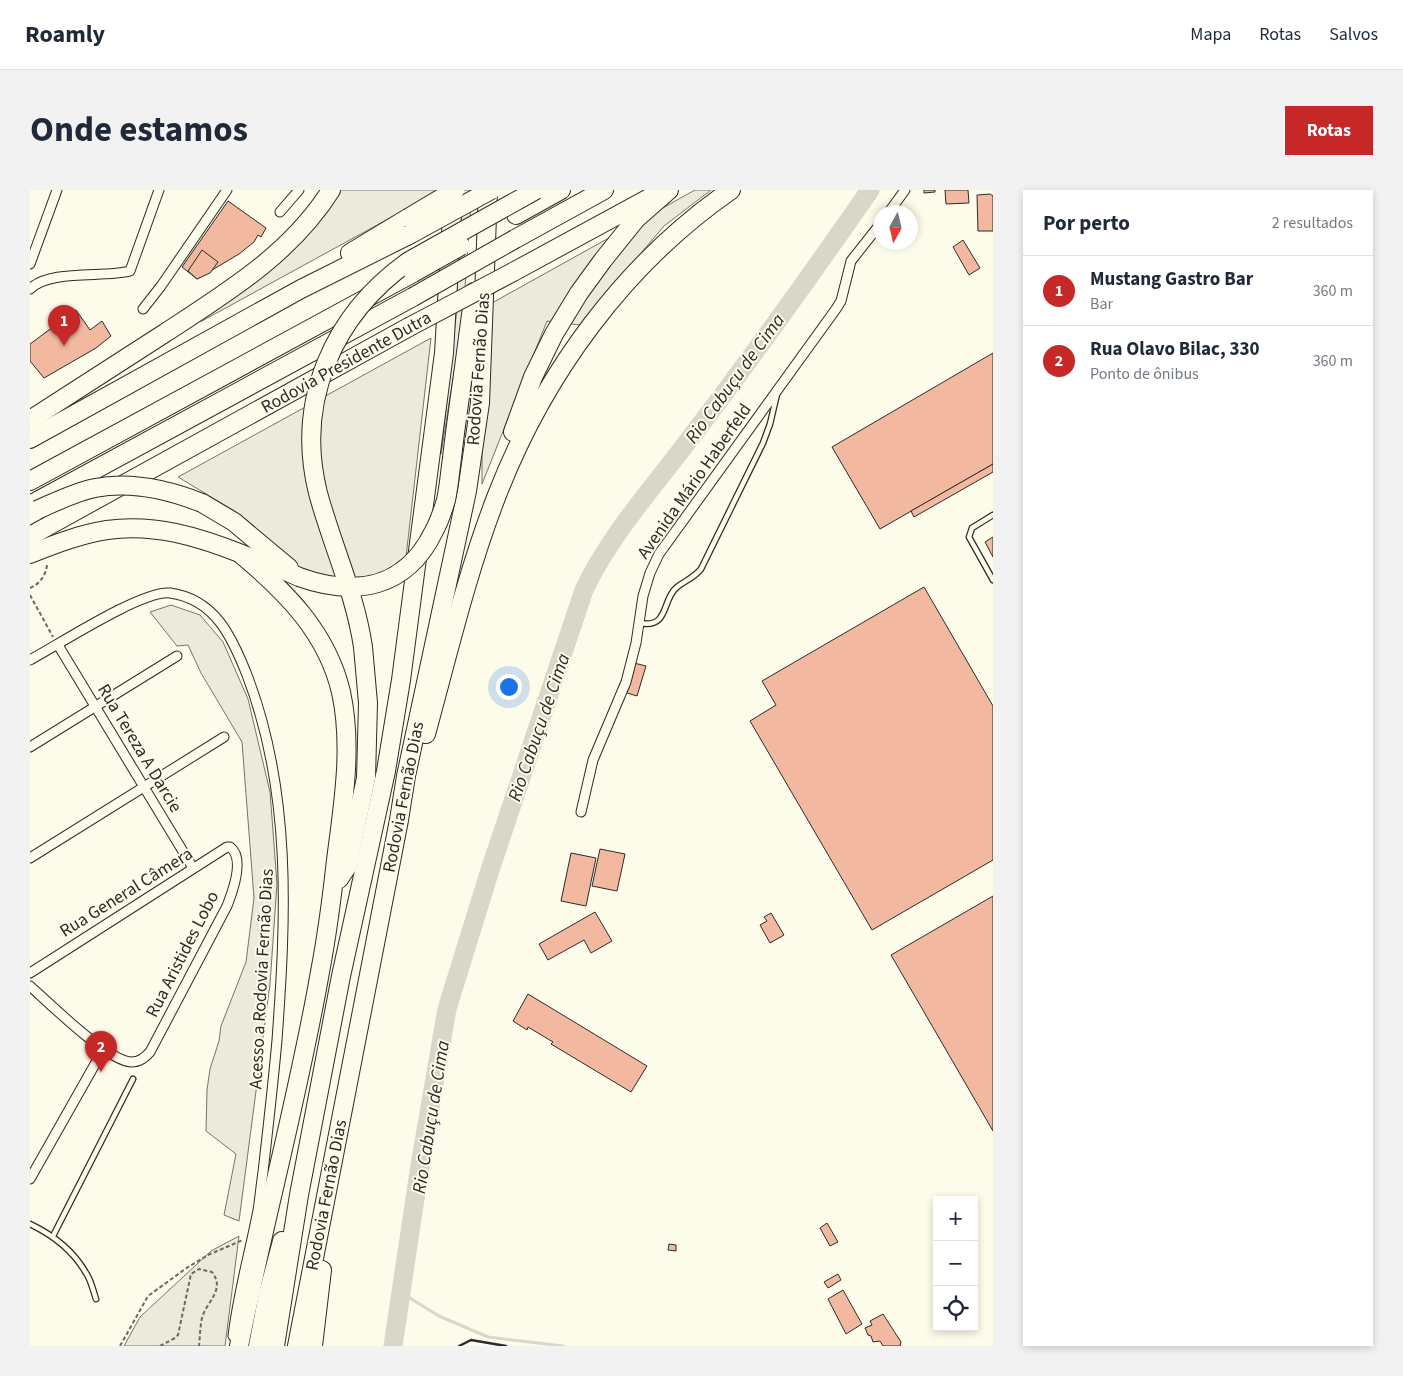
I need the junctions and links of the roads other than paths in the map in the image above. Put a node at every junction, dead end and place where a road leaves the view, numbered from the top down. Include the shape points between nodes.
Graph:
1 (57, 190) edge
2 (159, 190) edge
3 (227, 190) edge
4 (299, 190) edge
5 (332, 190) edge
6 (439, 190) edge
7 (454, 190) edge
8 (489, 190) edge
9 (536, 190) edge
10 (561, 190) edge
11 (604, 190) edge
12 (663, 190) edge
13 (669, 190) edge
14 (731, 190) edge
15 (905, 190) edge
16 (895, 205) edge
17 (280, 212) dead end
18 (408, 227) junction
19 (873, 232) edge
20 (30, 264) edge
21 (30, 290) edge
22 (143, 309) dead end
23 (444, 353) junction
24 (779, 388) junction
25 (30, 420) edge
26 (30, 439) edge
27 (30, 481) edge
28 (32, 510) edge
29 (993, 514) edge
30 (30, 536) edge
31 (477, 553) junction
32 (30, 554) edge
33 (242, 555) junction
34 (299, 576) junction
35 (993, 580) edge
36 (639, 623) junction
37 (58, 645) junction
38 (177, 656) dead end
39 (30, 660) edge
40 (96, 708) junction
41 (224, 737) dead end
42 (30, 747) edge
43 (145, 787) junction
44 (581, 812) dead end
45 (399, 820) junction
46 (237, 856) joint
47 (30, 858) edge
48 (193, 868) junction
49 (332, 890) junction
50 (30, 972) edge
51 (30, 986) edge
52 (103, 1050) junction
53 (133, 1079) dead end
54 (30, 1179) edge
55 (299, 1194) junction
56 (326, 1201) junction
57 (30, 1224) edge
58 (53, 1236) junction
59 (96, 1299) dead end
60 (233, 1346) edge
61 (239, 1346) edge
62 (258, 1346) edge
63 (275, 1346) edge
64 (297, 1346) edge
65 (313, 1346) edge

1 - 20 street
2 - 21 street via 130,271 74,275 46,281
3 - 22 street
4 - 17 street
5 - 25 highway via 304,227 267,263
6 - 23 highway via 438,331
7 - 18 highway, bridge
7 - 23 highway, Rodovia Fernão Dias
8 - 18 highway, bridge
8 - 34 highway, bridge via 446,501 429,542 397,575 371,585 341,587
8 - 45 highway, Rodovia Fernão Dias via 480,403 468,481
9 - 49 highway, bridge via 409,261 380,284 344,326 319,385 313,410 312,461 318,494 356,610 368,703 366,778 347,867
10 - 27 highway, bridge
11 - 28 highway, Rodovia Presidente Dutra, bridge
12 - 30 highway, Rodovia Presidente Dutra, bridge
13 - 31 highway via 636,219 603,260 554,334 533,376 480,523
14 - 31 highway via 688,222 655,254 617,294 574,348 532,417 497,496
15 - 16 street
18 - 26 highway
19 - 24 street, Avenida Mário Haberfeld via 851,261 841,301
23 - 55 highway, Rodovia Fernão Dias via 388,761 340,976
24 - 36 street, Avenida Mário Haberfeld via 659,554 643,596
24 - 36 lane via 763,443 701,569 675,589 662,616 649,623
28 - 34 highway, bridge via 94,488 130,486 154,489 178,495 224,515
29 - 35 lane via 972,528 969,537
31 - 45 highway via 415,776
32 - 33 highway via 47,546 107,530 150,529 195,537
33 - 34 highway
33 - 49 highway via 294,602 326,652 341,692 346,729 344,800
36 - 44 street, Avenida Mário Haberfeld via 626,682 593,760
37 - 39 street, Acesso a Rodovia Fernão Dias
37 - 40 street, Rua Tereza A Darcie
37 - 60 street, Acesso a Rodovia Fernão Dias via 140,599 167,593 201,603 226,629 243,664 272,761 283,862 281,975 269,1134 258,1209 236,1312
38 - 40 street
40 - 42 street
40 - 43 street, Rua Tereza A Darcie
41 - 43 street
43 - 47 street
43 - 48 street, Rua Tereza A Darcie
45 - 56 highway, Rodovia Fernão Dias
46 - 48 street, Rua General Câmera via 232,848 227,848
46 - 52 street, Rua Aristides Lobo via 236,875 227,906 150,1052 142,1060 131,1062
48 - 50 street, Rua General Câmera
49 - 61 highway via 317,990
51 - 52 street
52 - 54 street
53 - 58 lane
55 - 62 highway via 291,1206
55 - 63 highway, Rodovia Fernão Dias
56 - 64 highway, Rodovia Fernão Dias
56 - 65 highway via 326,1243
57 - 58 lane
58 - 59 lane via 87,1274

